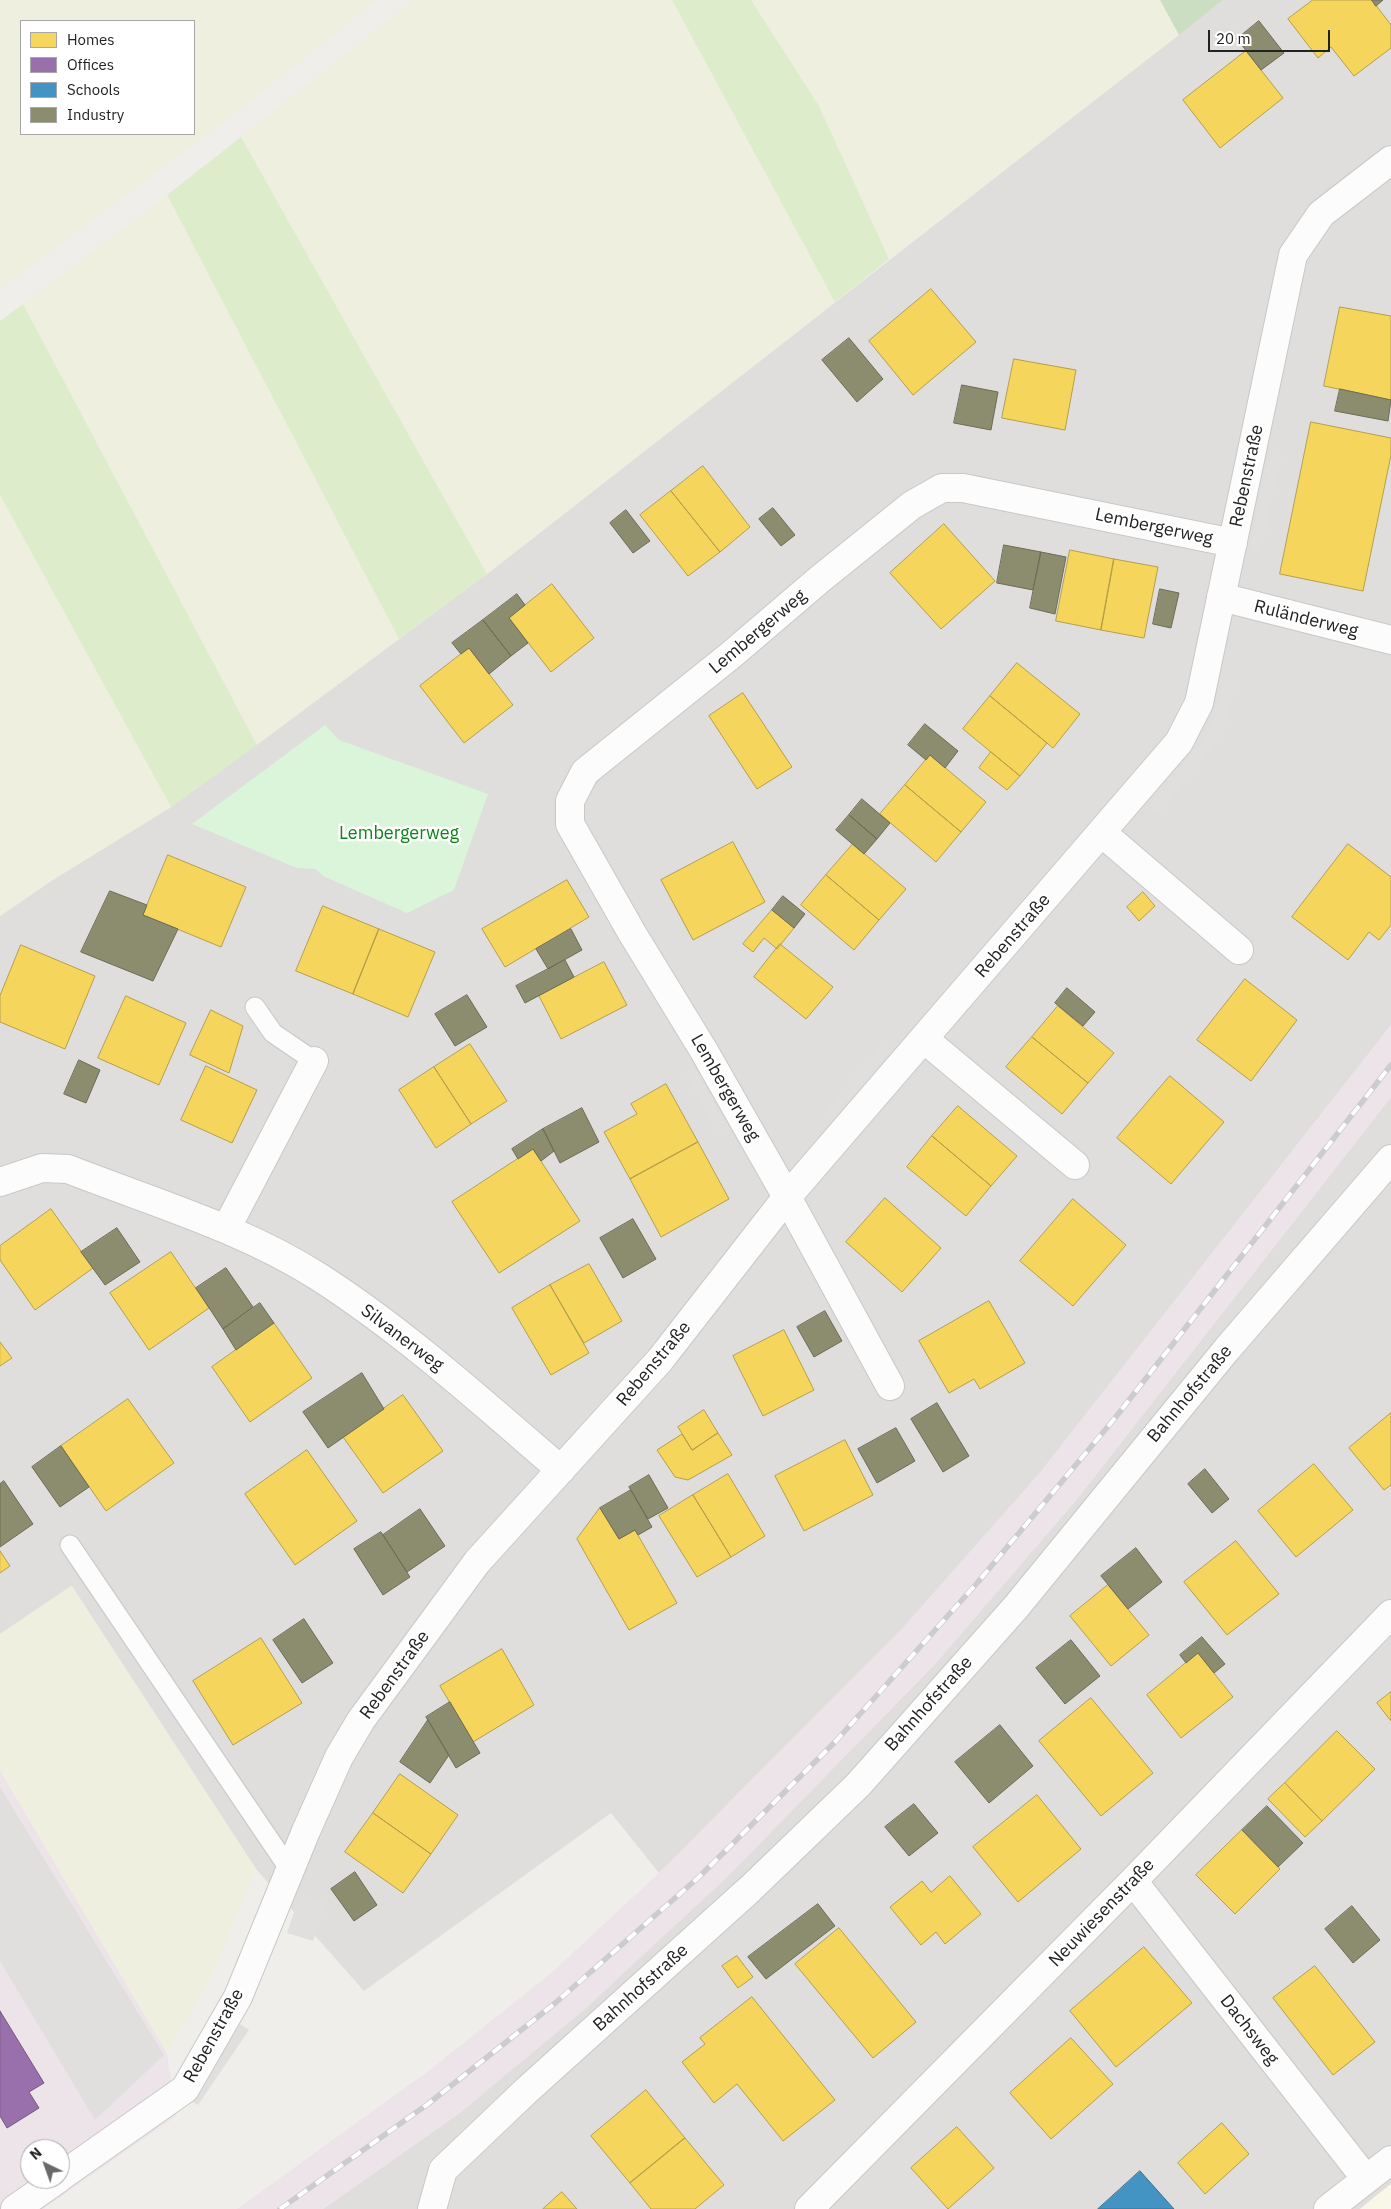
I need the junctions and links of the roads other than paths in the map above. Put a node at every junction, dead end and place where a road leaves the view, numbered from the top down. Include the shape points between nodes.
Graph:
1 (1391, 160) edge
2 (1233, 543) junction
3 (1221, 597) junction
4 (1391, 640) edge
5 (1102, 833) junction
6 (1239, 950) dead end
7 (255, 1007) dead end
8 (924, 1039) junction
9 (314, 1060) joint
10 (1391, 1160) edge
11 (1075, 1165) dead end
12 (0, 1182) edge
13 (787, 1197) junction
14 (226, 1229) junction
15 (890, 1386) dead end
16 (561, 1470) junction
17 (70, 1545) dead end
18 (1391, 1614) edge
19 (290, 1870) junction
20 (1133, 1881) junction
21 (1391, 2160) edge
22 (70, 2170) edge
23 (1366, 2179) junction
24 (43, 2189) edge
25 (15, 2209) edge
26 (432, 2209) edge
27 (809, 2209) edge
28 (1328, 2209) edge

1 - 2 street, Rebenstraße via 1321,214 1293,255
2 - 3 street, Rebenstraße
2 - 13 street, Lembergerweg via 963,488 942,488 904,511 731,656 585,772 570,801 570,824
3 - 4 street, Ruländerweg
3 - 5 street, Rebenstraße via 1199,703 1179,742
5 - 6 street
5 - 8 street, Rebenstraße
7 - 9 lane via 273,1033
8 - 11 street
8 - 13 street, Rebenstraße
9 - 14 street
10 - 26 street, Bahnhofstraße via 1227,1349 1016,1607 858,1785 750,1889 443,2170
12 - 14 street, Silvanerweg via 42,1168 68,1169
13 - 15 street
13 - 16 street, Rebenstraße via 660,1360
14 - 16 street, Silvanerweg via 326,1282 430,1357
16 - 19 street, Rebenstraße via 477,1562 361,1720 339,1757
17 - 19 lane
18 - 20 street, Neuwiesenstraße
19 - 22 street, Rebenstraße via 238,1997 185,2089
20 - 23 street, Dachsweg
20 - 27 street, Neuwiesenstraße
21 - 23 street
23 - 28 street
24 - 25 street, Rebenstraße

